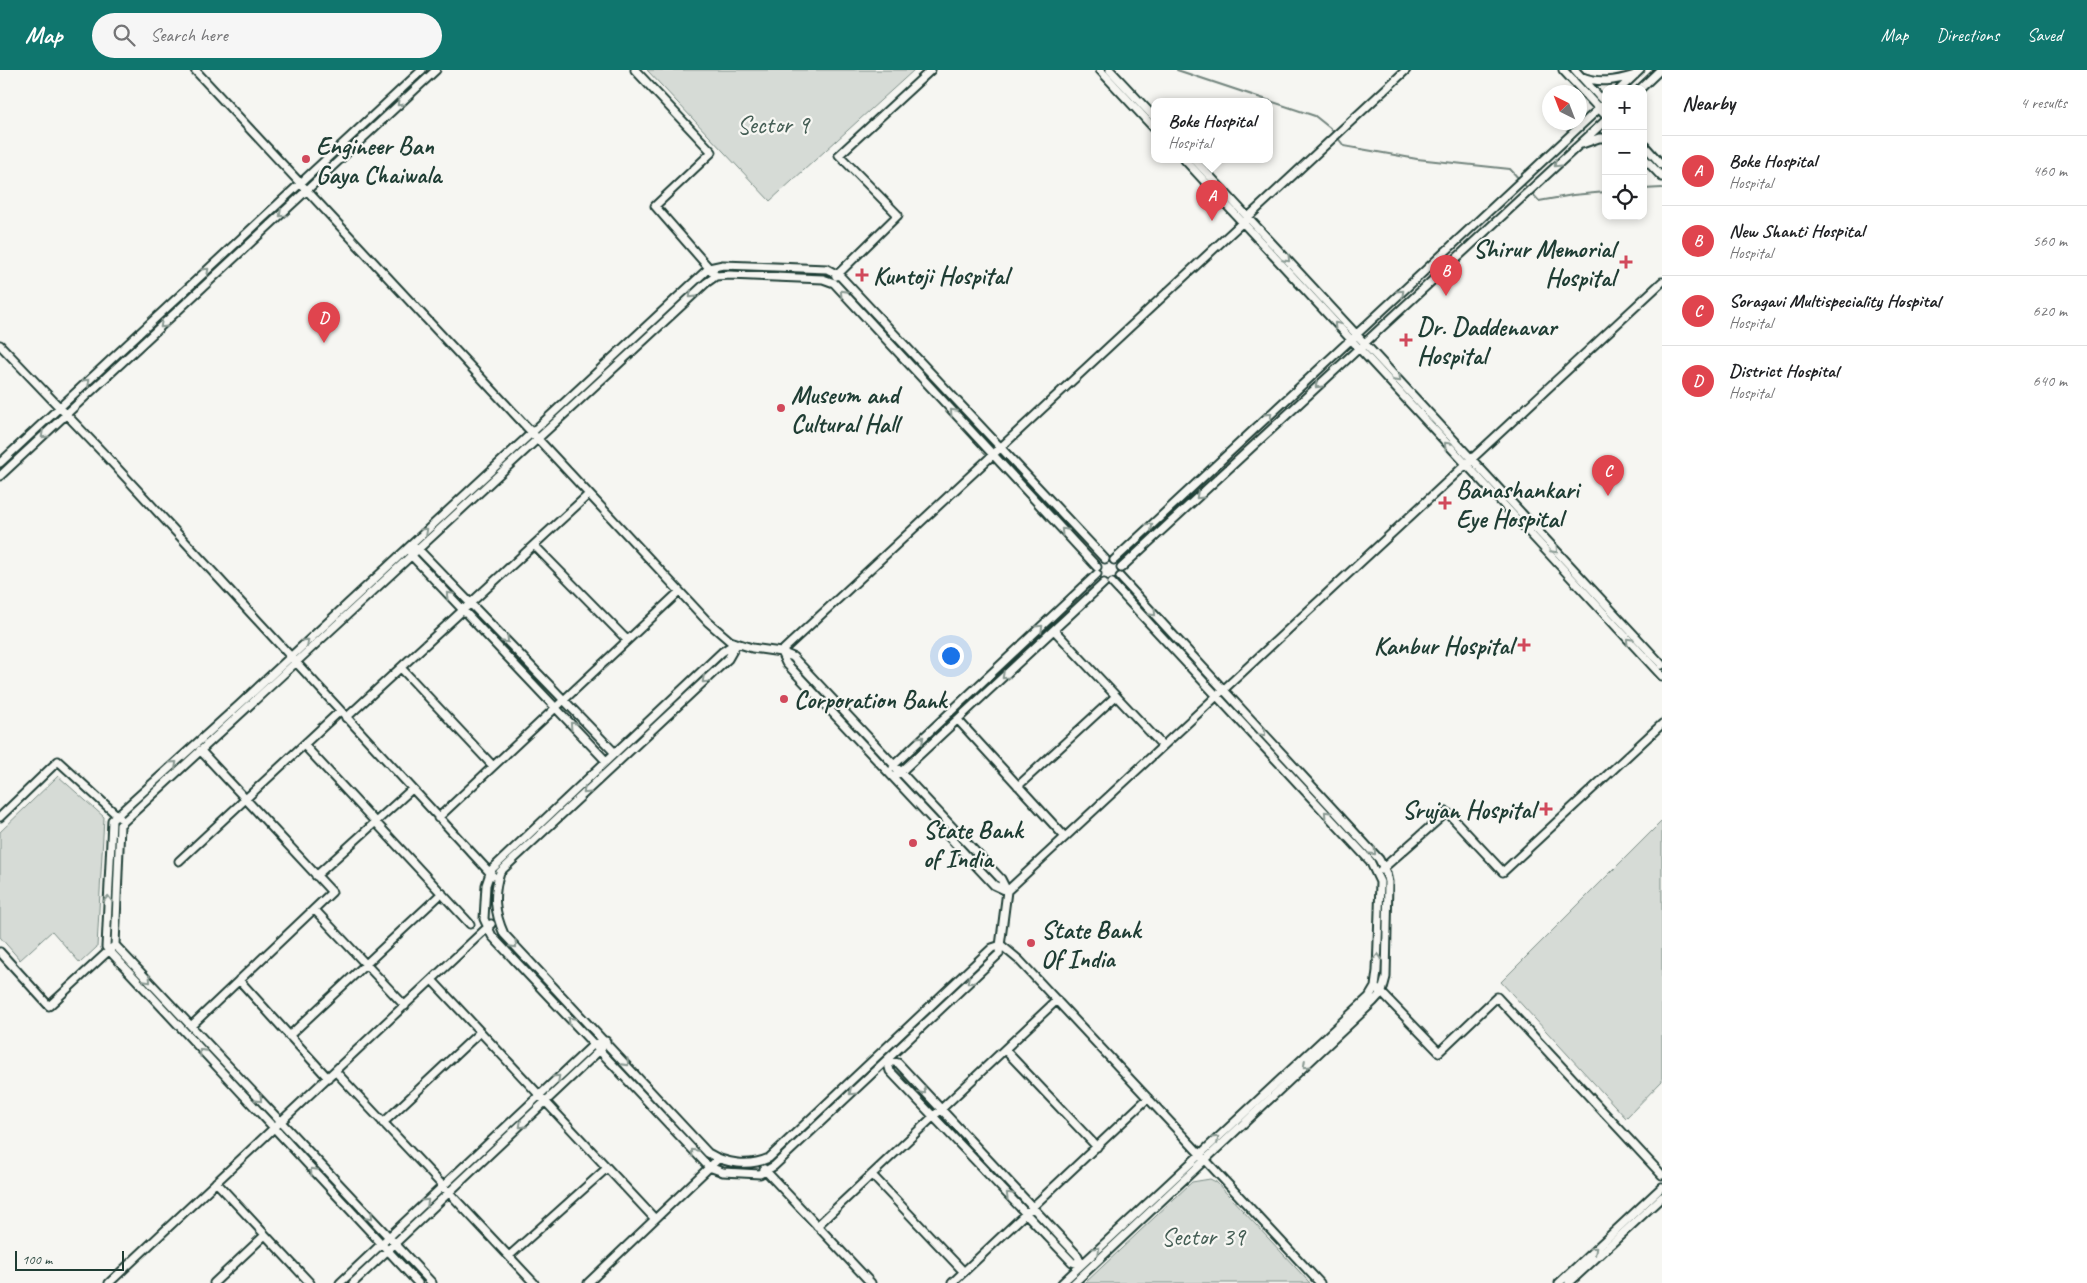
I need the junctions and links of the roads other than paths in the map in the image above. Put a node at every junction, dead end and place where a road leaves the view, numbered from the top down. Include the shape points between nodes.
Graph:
1 (195, 70) edge
2 (422, 70) edge
3 (436, 70) edge
4 (636, 70) edge
5 (931, 70) edge
6 (1100, 70) edge
7 (1110, 70) edge
8 (1406, 70) edge
9 (1563, 70) edge
10 (1660, 70) edge
11 (1578, 73) edge
12 (1638, 73) edge
13 (1574, 81) junction
14 (1575, 85) edge
15 (1624, 85) edge
16 (1643, 85) edge
17 (1602, 100) edge
18 (1602, 106) edge
19 (1599, 109) junction
20 (1602, 113) edge
21 (1151, 114) edge
22 (1602, 122) edge
23 (1151, 125) edge
24 (1571, 130) edge
25 (1569, 137) junction
26 (1602, 139) edge
27 (1578, 145) junction
28 (1647, 148) edge
29 (1647, 160) edge
30 (1188, 163) edge
31 (1198, 163) edge
32 (1662, 165) edge
33 (1662, 177) edge
34 (300, 184) junction
35 (306, 191) junction
36 (1246, 219) junction
37 (709, 268) junction
38 (838, 275) junction
39 (716, 276) junction
40 (830, 282) junction
41 (1662, 282) edge
42 (1356, 334) junction
43 (1350, 340) junction
44 (1364, 342) junction
45 (0, 345) edge
46 (1358, 348) junction
47 (60, 407) junction
48 (66, 414) junction
49 (530, 432) junction
50 (536, 439) junction
51 (1000, 448) junction
52 (993, 455) junction
53 (1472, 459) junction
54 (0, 463) edge
55 (1465, 464) junction
56 (0, 476) edge
57 (588, 494) junction
58 (534, 545) junction
59 (409, 546) junction
60 (418, 549) junction
61 (411, 555) junction
62 (1106, 559) junction
63 (1114, 560) junction
64 (1121, 568) junction
65 (1097, 571) junction
66 (1120, 577) junction
67 (1108, 583) junction
68 (679, 592) junction
69 (470, 604) junction
70 (464, 610) junction
71 (1054, 630) junction
72 (627, 640) junction
73 (736, 643) junction
74 (781, 652) junction
75 (292, 660) junction
76 (1662, 665) edge
77 (401, 668) junction
78 (1662, 676) edge
79 (1223, 690) junction
80 (1116, 696) junction
81 (1217, 696) junction
82 (564, 700) junction
83 (556, 707) junction
84 (340, 711) junction
85 (346, 718) junction
86 (958, 720) junction
87 (1662, 724) edge
88 (304, 745) junction
89 (1163, 746) junction
90 (200, 750) junction
91 (614, 753) junction
92 (606, 761) junction
93 (894, 765) junction
94 (493, 766) junction
95 (901, 772) junction
96 (892, 776) junction
97 (1018, 786) junction
98 (412, 789) junction
99 (246, 799) junction
100 (117, 815) junction
101 (0, 817) edge
102 (438, 818) junction
103 (124, 821) junction
104 (375, 822) junction
105 (1065, 837) junction
106 (179, 861) dead end
107 (1384, 868) junction
108 (490, 874) junction
109 (1377, 874) junction
110 (316, 876) junction
111 (498, 878) junction
112 (1007, 891) junction
113 (442, 893) junction
114 (314, 909) junction
115 (497, 919) junction
116 (470, 924) dead end
117 (488, 927) junction
118 (115, 945) junction
119 (1001, 945) junction
120 (109, 950) junction
121 (0, 952) edge
122 (366, 964) junction
123 (238, 980) junction
124 (432, 980) junction
125 (1378, 990) junction
126 (1057, 1000) junction
127 (405, 1006) junction
128 (191, 1026) junction
129 (480, 1032) junction
130 (289, 1036) junction
131 (606, 1041) junction
132 (594, 1044) junction
133 (1004, 1050) junction
134 (600, 1051) junction
135 (887, 1060) junction
136 (335, 1071) junction
137 (328, 1078) junction
138 (539, 1095) junction
139 (1148, 1098) junction
140 (546, 1102) junction
141 (941, 1109) junction
142 (934, 1116) junction
143 (281, 1122) junction
144 (383, 1122) junction
145 (273, 1129) junction
146 (1097, 1147) junction
147 (1203, 1157) junction
148 (718, 1159) junction
149 (759, 1162) junction
150 (709, 1167) junction
151 (607, 1168) junction
152 (765, 1171) junction
153 (872, 1175) junction
154 (1662, 1175) edge
155 (216, 1182) junction
156 (443, 1186) junction
157 (1662, 1186) edge
158 (449, 1193) junction
159 (1662, 1197) edge
160 (1032, 1207) junction
161 (1026, 1213) junction
162 (655, 1219) junction
163 (817, 1226) junction
164 (265, 1235) junction
165 (389, 1237) junction
166 (381, 1244) junction
167 (395, 1244) junction
168 (388, 1250) junction
169 (509, 1256) junction
170 (1081, 1265) junction
171 (964, 1272) junction
172 (109, 1283) edge
173 (214, 1283) edge
174 (310, 1283) edge
175 (340, 1283) edge
176 (353, 1283) edge
177 (418, 1283) edge
178 (432, 1283) edge
179 (534, 1283) edge
180 (588, 1283) edge
181 (871, 1283) edge
182 (952, 1283) edge
183 (1062, 1283) edge
184 (1074, 1283) edge
185 (1320, 1283) edge
186 (1558, 1283) edge
187 (1570, 1283) edge

1 - 34 street
2 - 34 street
3 -> 35 street
4 - 37 street via 712,152 655,206
5 - 38 street via 839,155 898,216
6 - 23 street
7 - 21 street
8 - 36 street
9 - 13 street
10 - 16 street
11 - 12 street via 1592,81 1607,81
11 - 17 street
12 - 15 street
13 - 14 street
13 - 19 street
18 - 19 street
19 - 20 street
19 - 25 street
22 - 27 street
24 - 25 street
42 -> 25 street
26 - 27 street
27 -> 44 street
28 - 32 street
29 - 33 street
30 - 36 street
31 - 36 street
34 - 35 street
47 -> 34 street
35 -> 48 street
35 - 49 street
36 -> 42 street
43 -> 36 street
36 - 51 street
37 - 38 street via 724,265 827,269
37 - 39 street
37 - 49 street
38 - 40 street
38 - 51 street
39 - 40 street via 823,279
39 -> 50 street
52 -> 40 street
41 - 53 street
42 - 43 street
42 - 44 street
43 - 46 street
63 -> 43 street
44 - 46 street
44 -> 53 street
45 - 47 street
55 -> 46 street
46 -> 64 street
47 - 48 street
47 - 54 street
48 -> 56 street
48 - 75 street
49 - 50 street
59 -> 49 street
50 - 57 street
50 - 60 street
51 - 52 street
51 - 62 street
65 -> 52 street
52 - 74 street
53 - 55 street
53 -> 76 street
78 -> 55 street
55 - 79 street
57 - 58 street
57 - 68 street
58 - 69 street
58 - 72 street
59 - 60 street
59 - 61 street
75 -> 59 street
60 - 61 street
60 - 69 street
70 -> 61 street
61 - 75 street
62 - 63 street
62 - 65 street
63 - 64 street
64 - 66 street
65 - 67 street
93 -> 65 street
66 - 67 street
66 -> 79 street
67 - 71 street
67 - 81 street
68 - 72 street
68 - 73 street via 730,642
69 - 70 street
69 -> 82 street
70 - 77 street
70 - 83 street
71 - 80 street
71 -> 86 street
72 - 82 street
73 - 74 street
73 - 91 street via 722,652
73 -> 111 street via 728,658 500,872
74 - 93 street via 793,657
74 - 96 street via 786,663
75 - 84 street
75 - 90 street
100 -> 75 street
77 - 85 street
77 - 94 street
79 - 81 street
79 -> 107 street
80 - 89 street
80 - 97 street
81 - 89 street
109 -> 81 street via 1370,861
82 - 83 street
82 - 91 street
92 -> 83 street
83 - 94 street
84 - 85 street
84 - 88 street
85 - 98 street
86 - 95 street
86 - 97 street
87 - 107 street via 1503,872 1447,812
88 - 99 street
88 - 104 street
89 - 105 street
90 - 99 street
90 - 103 street
91 - 92 street
92 - 108 street
93 - 95 street
93 - 96 street
94 - 102 street
95 - 96 street
95 - 112 street via 1001,879
96 - 112 street via 994,885
97 - 105 street
98 - 102 street
98 - 104 street
99 - 106 street
99 - 110 street
100 - 101 street via 58,761
100 - 103 street
120 -> 100 street via 106,947 112,820
102 - 108 street
103 - 118 street via 120,824
104 - 110 street
104 - 113 street
105 - 112 street
107 - 109 street
107 - 125 street via 1388,882 1386,977
108 - 111 street
108 - 117 street via 486,884 484,919
125 -> 109 street via 1380,882
110 - 114 street via 332,892
111 - 115 street
112 - 119 street
113 - 116 street
113 - 122 street
114 - 122 street
114 - 123 street
115 - 117 street
115 -> 131 street via 504,934
117 - 124 street
132 -> 117 street via 492,936
118 - 120 street
118 -> 128 street
119 - 126 street via 1020,960
119 -> 135 street via 999,954
119 - 149 street via 992,948 769,1158
120 - 121 street via 49,1006
145 -> 120 street
122 - 127 street
122 - 130 street
123 - 128 street
123 - 130 street
124 - 127 street
124 - 129 street
125 - 147 street via 1373,1002
125 - 154 street via 1439,1052 1497,997
126 - 133 street
126 - 139 street
127 - 136 street
128 -> 143 street
129 - 138 street
129 - 144 street
130 - 137 street
131 - 132 street
131 - 134 street
131 -> 148 street via 708,1153
132 - 134 street
138 -> 132 street
133 - 141 street
133 - 146 street
134 - 140 street
150 -> 134 street
135 -> 141 street via 898,1063
135 - 142 street via 890,1071
135 -> 152 street
136 - 137 street
136 - 144 street
137 - 143 street
138 - 140 street
138 - 156 street
139 - 146 street
139 - 147 street
140 - 151 street
140 -> 158 street
141 - 142 street
141 - 160 street
142 - 153 street
161 -> 142 street
143 - 145 street
143 -> 165 street
144 - 156 street
145 - 155 street
166 -> 145 street
146 - 160 street
170 -> 147 street
147 - 184 street
147 - 185 street
148 - 149 street
148 - 150 street
149 - 152 street
150 - 152 street via 723,1172 760,1174
150 - 162 street
151 - 162 street
151 - 169 street
152 - 163 street
153 - 163 street
153 - 171 street
155 - 164 street
155 - 172 street
156 - 158 street
165 -> 156 street
186 -> 157 street
158 - 167 street
158 - 169 street
159 - 187 street
160 - 161 street
160 - 170 street via 1078,1256
161 - 170 street via 1072,1262
161 - 171 street
162 - 180 street
163 - 181 street
164 - 173 street
164 - 174 street
165 - 166 street
165 - 167 street
166 - 168 street
166 - 175 street
167 - 168 street
167 - 178 street
168 - 176 street
168 - 177 street
169 - 179 street
170 - 183 street
171 - 182 street

